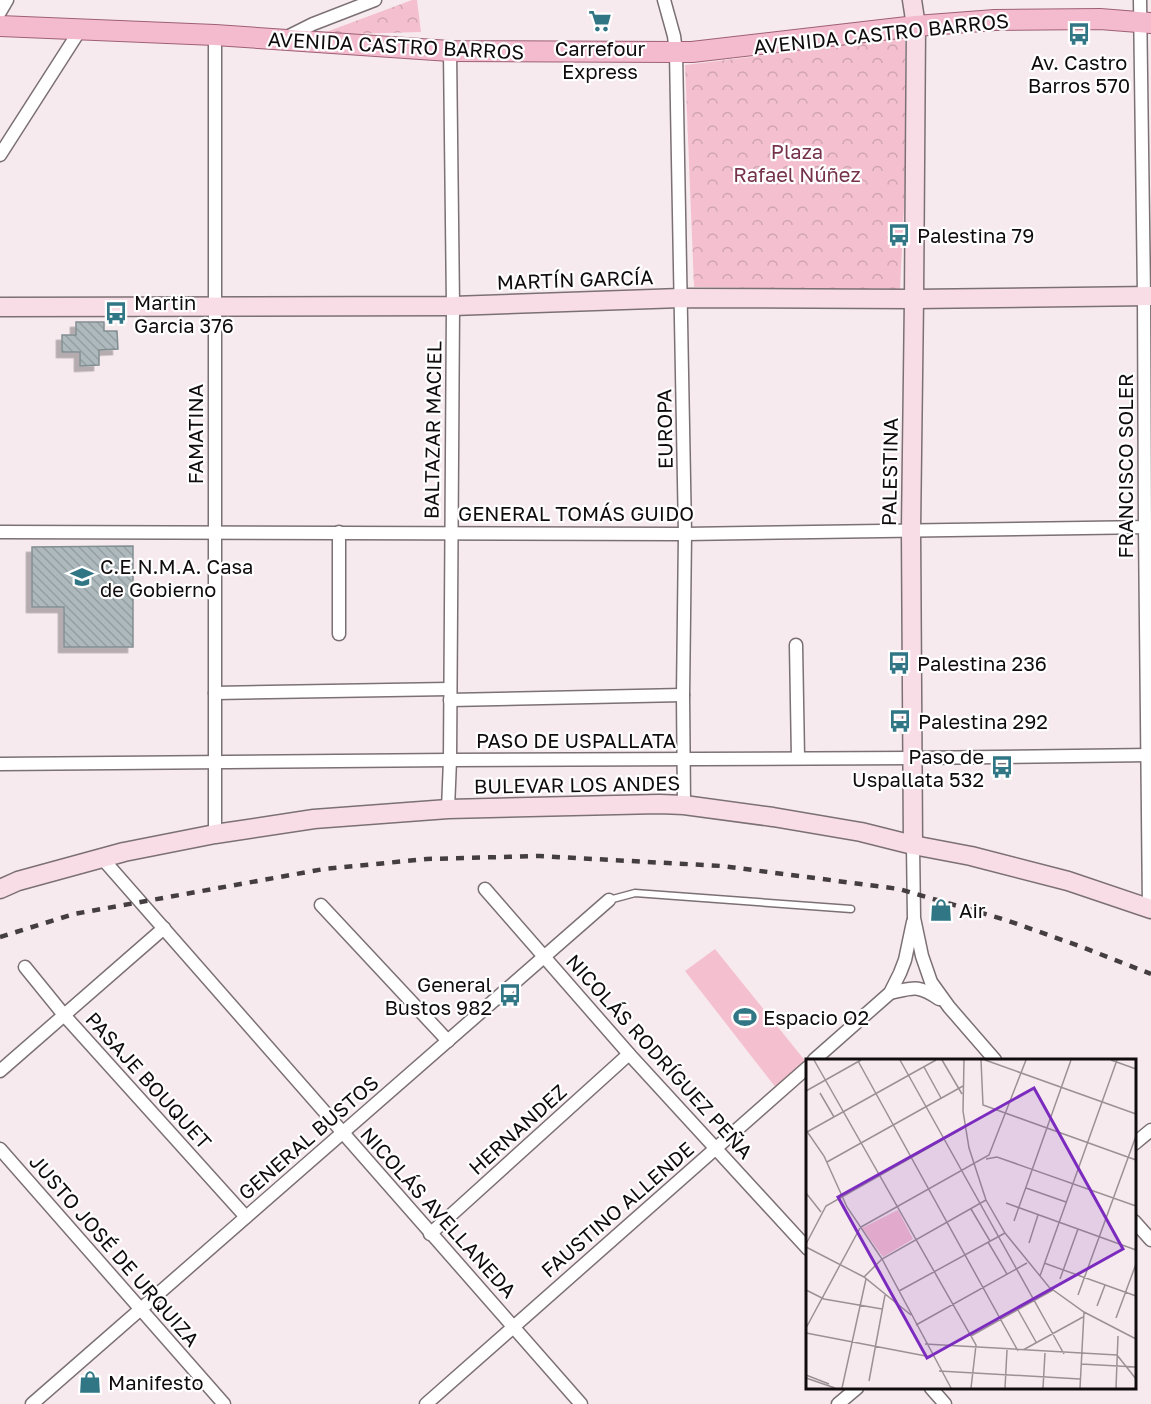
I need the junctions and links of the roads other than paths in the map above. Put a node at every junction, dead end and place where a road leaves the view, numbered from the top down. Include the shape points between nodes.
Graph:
1 (7, 0) edge
2 (375, 0) edge
3 (664, 0) edge
4 (912, 0) edge
5 (1140, 0) edge
6 (0, 12) edge
7 (1146, 23) edge
8 (0, 26) edge
9 (916, 26) junction
10 (80, 30) junction
11 (215, 35) junction
12 (283, 39) junction
13 (450, 51) junction
14 (676, 52) junction
15 (0, 155) edge
16 (1147, 249) edge
17 (1148, 296) edge
18 (681, 298) junction
19 (914, 299) junction
20 (453, 306) junction
21 (0, 307) edge
22 (215, 307) junction
23 (1148, 527) edge
24 (911, 530) junction
25 (0, 532) edge
26 (339, 532) junction
27 (450, 532) junction
28 (215, 533) junction
29 (685, 534) junction
30 (339, 634) dead end
31 (796, 645) dead end
32 (215, 693) junction
33 (450, 694) junction
34 (683, 695) junction
35 (1149, 755) edge
36 (798, 758) junction
37 (913, 758) junction
38 (450, 760) junction
39 (684, 760) junction
40 (215, 762) junction
41 (0, 764) edge
42 (684, 805) junction
43 (448, 809) junction
44 (215, 834) junction
45 (913, 845) junction
46 (101, 857) junction
47 (0, 889) edge
48 (485, 889) dead end
49 (609, 900) joint
50 (321, 905) dead end
51 (850, 909) dead end
52 (1150, 909) edge
53 (914, 918) junction
54 (164, 928) junction
55 (544, 956) junction
56 (25, 967) dead end
57 (890, 993) junction
58 (949, 1007) junction
59 (64, 1015) junction
60 (447, 1041) junction
61 (630, 1054) junction
62 (815, 1059) edge
63 (994, 1059) edge
64 (806, 1068) edge
65 (0, 1071) edge
66 (1151, 1130) edge
67 (342, 1133) junction
68 (1136, 1142) edge
69 (716, 1148) junction
70 (0, 1149) edge
71 (246, 1217) junction
72 (1136, 1223) edge
73 (430, 1234) junction
74 (1151, 1240) edge
75 (806, 1248) edge
76 (140, 1310) junction
77 (513, 1326) junction
78 (856, 1389) edge
79 (932, 1389) edge
80 (32, 1404) edge
81 (224, 1404) edge
82 (426, 1404) edge
83 (581, 1404) edge
84 (838, 1404) edge
85 (945, 1404) edge

1 - 6 street
2 - 12 street
3 - 14 street, EUROPA
4 - 9 main road, PALESTINA
5 - 7 street, FRANCISCO SOLER
7 - 9 main road, AVENIDA CASTRO BARROS via 1059,18
7 - 16 street, FRANCISCO SOLER
8 - 10 main road, AVENIDA CASTRO BARROS
9 - 14 main road, AVENIDA CASTRO BARROS
9 - 19 main road, PALESTINA
10 - 11 main road, AVENIDA CASTRO BARROS
10 - 15 street
11 - 12 main road, AVENIDA CASTRO BARROS
11 - 22 street, FAMATINA
12 - 13 main road, AVENIDA CASTRO BARROS
13 - 14 main road, AVENIDA CASTRO BARROS
13 - 20 street, BALTAZAR MACIEL
14 - 18 street, EUROPA
16 - 17 street, FRANCISCO SOLER
17 - 19 main road, MARTÍN GARCÍA
17 - 23 street, FRANCISCO SOLER
18 - 19 main road, MARTÍN GARCÍA
18 - 20 main road, MARTÍN GARCÍA
18 - 29 street, EUROPA
19 - 24 main road, PALESTINA
20 - 22 main road, MARTÍN GARCÍA
20 - 27 street, BALTAZAR MACIEL
21 - 22 main road, MARTÍN GARCÍA
22 - 28 street, FAMATINA
23 - 24 street, GENERAL TOMÁS GUIDO
23 - 35 street, FRANCISCO SOLER
24 - 29 street, GENERAL TOMÁS GUIDO
24 - 37 main road, PALESTINA
25 - 28 street, GENERAL TOMÁS GUIDO
26 - 27 street, GENERAL TOMÁS GUIDO
26 - 28 street, GENERAL TOMÁS GUIDO
26 - 30 street
27 - 29 street, GENERAL TOMÁS GUIDO
27 - 33 street, BALTAZAR MACIEL
28 - 32 street, FAMATINA
29 - 34 street, EUROPA
31 - 36 street
32 - 33 street
32 - 40 street, FAMATINA
33 - 34 street
33 - 38 street, BALTAZAR MACIEL
34 - 39 street, EUROPA
35 - 37 street, PASO DE USPALLATA
35 - 52 street, FRANCISCO SOLER
36 - 37 street, PASO DE USPALLATA
36 - 39 street, PASO DE USPALLATA
37 - 45 main road, PALESTINA
38 - 39 street, PASO DE USPALLATA
38 - 40 street, PASO DE USPALLATA
38 - 43 street, BALTAZAR MACIEL
39 - 42 street, EUROPA
40 - 41 street, PASO DE USPALLATA
40 - 44 street, FAMATINA
42 - 43 main road, BULEVAR LOS ANDES
42 - 45 main road, BULEVAR LOS ANDES via 861,832
43 - 44 main road, BULEVAR LOS ANDES via 314,819
44 - 46 main road, BULEVAR LOS ANDES
45 - 52 main road, BULEVAR LOS ANDES via 1019,867
45 - 53 street, PALESTINA
46 - 47 main road, BULEVAR LOS ANDES
46 - 54 street, NICOLÁS AVELLANEDA
48 - 55 street, NICOLÁS RODRÍGUEZ PEÑA
49 - 51 lane via 635,893
49 - 55 street, GENERAL BUSTOS
50 - 60 street
53 - 57 street via 905,960
53 - 58 street via 931,982
54 - 59 street
54 - 67 street, NICOLÁS AVELLANEDA
55 - 60 street, GENERAL BUSTOS
55 - 61 street, NICOLÁS RODRÍGUEZ PEÑA
56 - 59 street, PASAJE BOUQUET
57 - 58 street via 921,988
57 - 62 street
58 - 63 street
59 - 65 street
59 - 71 street, PASAJE BOUQUET
60 - 67 street, GENERAL BUSTOS
61 - 69 street, NICOLÁS RODRÍGUEZ PEÑA
61 - 73 street, HERNANDEZ
64 - 69 street, FAUSTINO ALLENDE
66 - 68 street
67 - 71 street, GENERAL BUSTOS
67 - 73 street, NICOLÁS AVELLANEDA
69 - 75 street, NICOLÁS RODRÍGUEZ PEÑA
69 - 77 street, FAUSTINO ALLENDE
70 - 76 street, JUSTO JOSÉ DE URQUIZA
71 - 76 street, GENERAL BUSTOS
72 - 74 street
73 - 77 street, NICOLÁS AVELLANEDA
76 - 80 street, GENERAL BUSTOS
76 - 81 street, JUSTO JOSÉ DE URQUIZA
77 - 82 street, FAUSTINO ALLENDE
77 - 83 street, NICOLÁS AVELLANEDA
78 - 84 street
79 - 85 street

